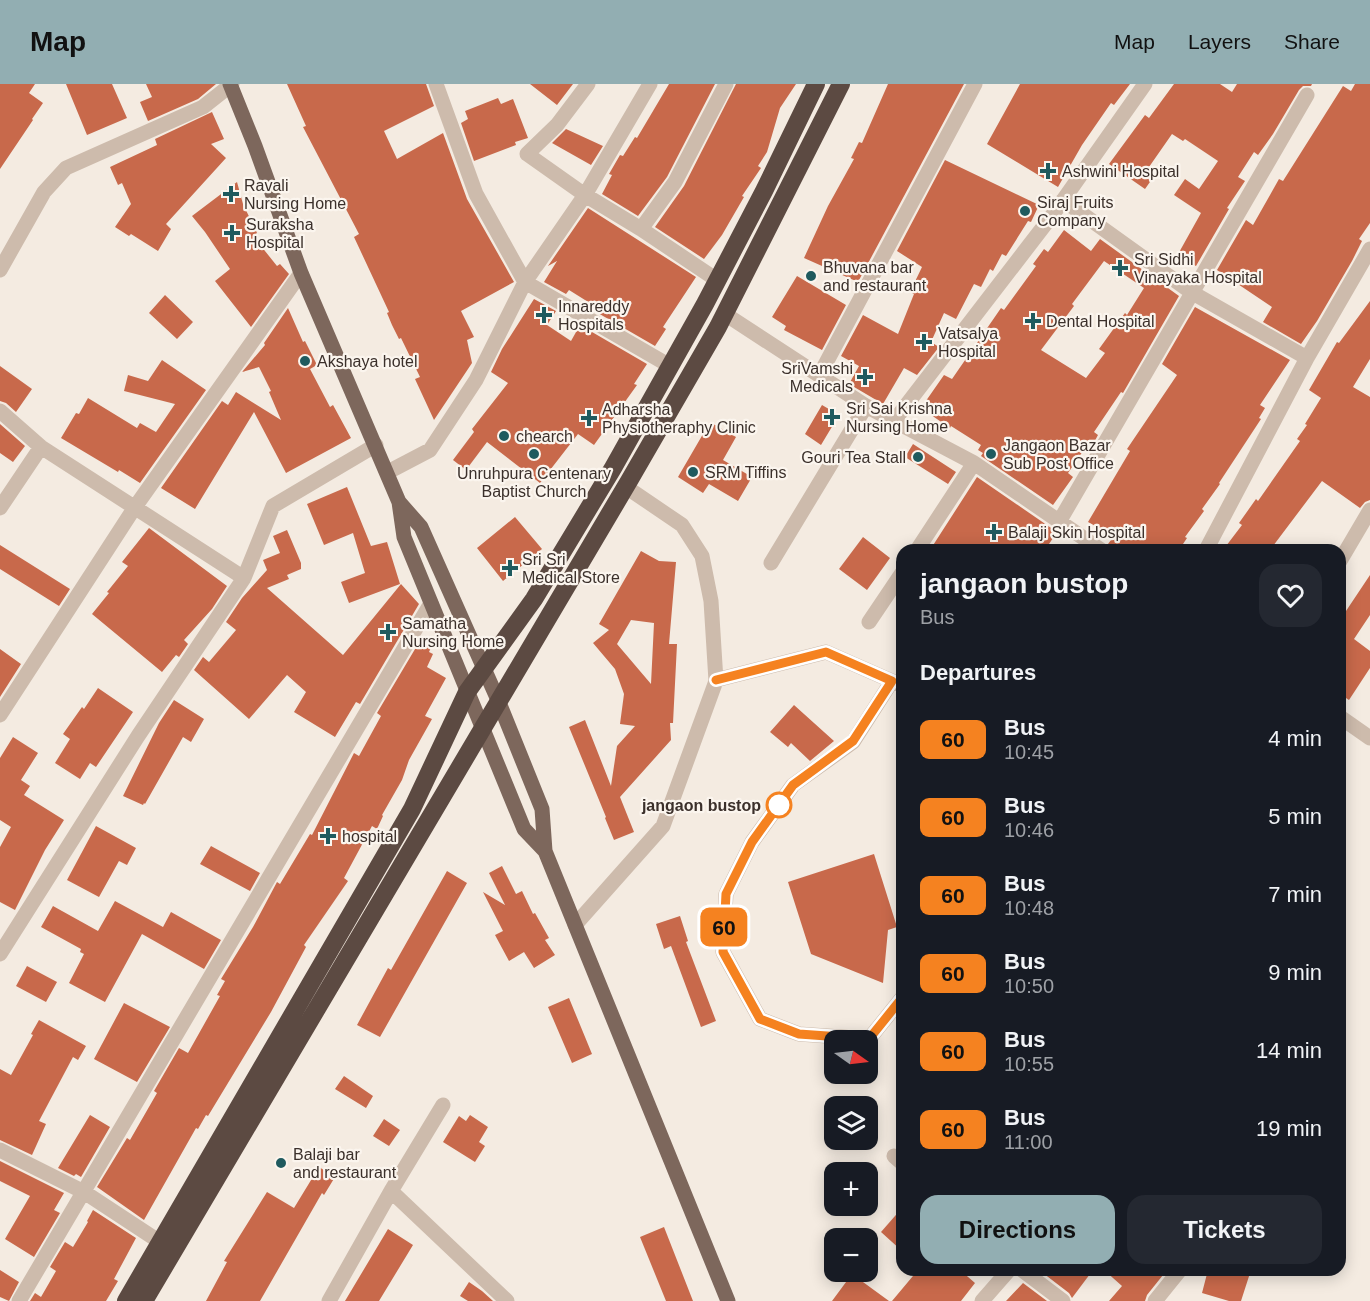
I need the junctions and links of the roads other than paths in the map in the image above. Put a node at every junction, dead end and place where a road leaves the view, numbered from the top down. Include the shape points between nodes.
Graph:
1 (436, 84) edge
2 (588, 84) edge
3 (650, 84) edge
4 (726, 84) edge
5 (816, 84) edge
6 (841, 84) edge
7 (975, 84) edge
8 (1145, 84) edge
9 (231, 85) edge
10 (1307, 95) dead end
11 (585, 195) junction
12 (1063, 200) junction
13 (641, 229) junction
14 (1370, 249) edge
15 (0, 270) edge
16 (301, 273) junction
17 (717, 280) junction
18 (525, 282) junction
19 (1191, 292) junction
20 (725, 314) junction
21 (1308, 358) junction
22 (670, 366) junction
23 (819, 376) junction
24 (866, 406) junction
25 (0, 411) edge
26 (894, 420) junction
27 (376, 445) junction
28 (40, 447) junction
29 (974, 464) junction
30 (388, 472) junction
31 (626, 487) junction
32 (399, 502) junction
33 (135, 507) junction
34 (0, 508) edge
35 (1370, 510) edge
36 (1059, 522) junction
37 (921, 544) edge
38 (1092, 544) edge
39 (1209, 544) edge
40 (1346, 551) edge
41 (771, 563) dead end
42 (244, 578) junction
43 (896, 582) edge
44 (431, 603) junction
45 (869, 622) dead end
46 (484, 669) junction
47 (716, 680) junction
48 (896, 683) edge
49 (896, 684) edge
50 (468, 692) junction
51 (498, 700) junction
52 (0, 715) edge
53 (1346, 721) edge
54 (482, 728) junction
55 (1370, 738) edge
56 (545, 851) junction
57 (575, 925) junction
58 (0, 954) edge
59 (896, 1005) edge
60 (443, 1105) dead end
61 (0, 1150) edge
62 (391, 1191) junction
63 (84, 1192) junction
64 (160, 1242) junction
65 (1004, 1276) edge
66 (1030, 1276) edge
67 (1175, 1276) edge
68 (20, 1301) edge
69 (126, 1301) edge
70 (144, 1301) edge
71 (329, 1301) edge
72 (507, 1301) edge
73 (728, 1301) edge
74 (982, 1301) edge
75 (1063, 1301) edge
76 (1155, 1301) edge

1 - 18 street via 476,194
2 - 11 street via 527,154
3 - 11 street
4 - 13 street via 675,182
5 - 17 highway
6 - 20 highway
7 - 23 street
8 - 12 street
9 - 15 street via 203,107 66,168 44,192
9 - 16 main road
10 - 19 street
11 - 13 street
11 - 18 street
12 - 19 street
12 - 26 street
13 - 17 street
14 - 21 street
16 - 27 main road
16 - 33 street
17 - 22 highway
18 - 22 street
18 - 30 street via 476,380 429,450
19 - 21 street
19 - 36 street
20 - 23 street
20 - 31 highway
21 - 39 street
22 - 46 highway via 534,599
23 - 24 street
24 - 26 street
24 - 41 street
25 - 28 street
26 - 29 street
27 - 30 main road
27 - 42 street via 273,506
28 - 33 street
28 - 34 street
29 - 36 street
29 - 37 street
30 - 32 main road
31 - 47 street via 682,525 702,556 711,601
31 - 51 highway
32 - 44 main road via 404,537
32 - 46 main road via 421,527
33 - 42 street
33 - 52 street
35 - 40 street
36 - 38 street
42 - 58 street
43 - 45 street
44 - 50 main road
44 - 63 street
46 - 50 highway
46 - 51 main road
47 - 48 street via 826,652
47 - 57 street via 663,826
49 - 59 street via 853,741 793,785 752,842 726,894 723,952 760,1019 799,1034 869,1039
50 - 54 main road
50 - 64 highway via 412,809
51 - 54 highway
51 - 56 main road via 542,809
53 - 55 street
54 - 56 main road via 524,829
54 - 70 highway
56 - 57 main road
57 - 73 main road
60 - 62 street
61 - 63 street
62 - 71 street
62 - 72 street
63 - 64 street
63 - 68 street
64 - 69 highway
65 - 74 street
66 - 75 street
67 - 76 street

